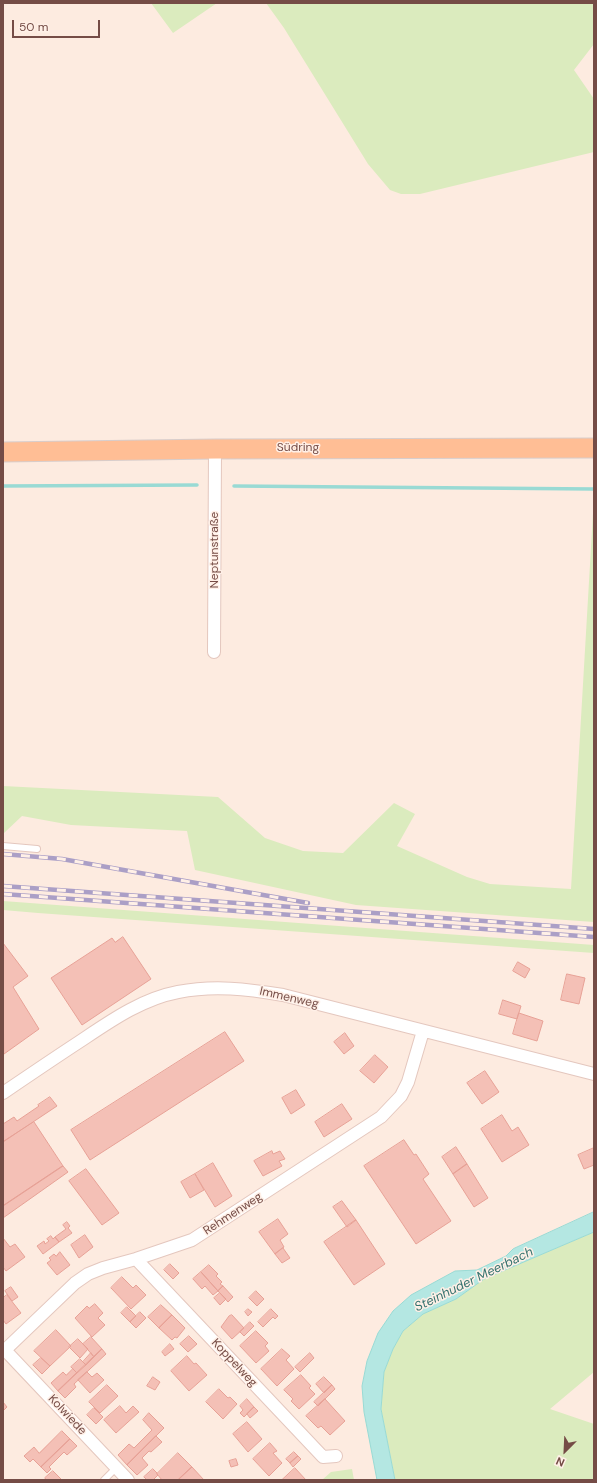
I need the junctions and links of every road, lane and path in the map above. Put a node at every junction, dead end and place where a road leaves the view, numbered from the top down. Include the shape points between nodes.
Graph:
1 (594, 448) edge
2 (215, 449) junction
3 (3, 452) edge
4 (214, 652) dead end
5 (3, 846) edge
6 (36, 849) dead end
7 (423, 1031) junction
8 (594, 1074) edge
9 (3, 1093) edge
10 (136, 1260) junction
11 (4, 1351) edge
12 (336, 1456) dead end
13 (116, 1468) junction
14 (104, 1480) edge
15 (128, 1480) edge

1 - 2 main road, Südring
2 - 3 main road, Südring
2 - 4 street, Neptunstraße
5 - 6 lane
7 - 8 street, Immenweg
7 - 9 street, Immenweg via 246,988 208,988 177,992 120,1014
7 - 10 street, Rehmenweg via 408,1082 401,1096 381,1117 192,1240
10 - 11 street, Rehmenweg via 88,1274 75,1283
10 - 12 street, Koppelweg via 323,1457
11 - 13 street, Kolwiede
13 - 14 lane
13 - 15 street, Kolwiede

